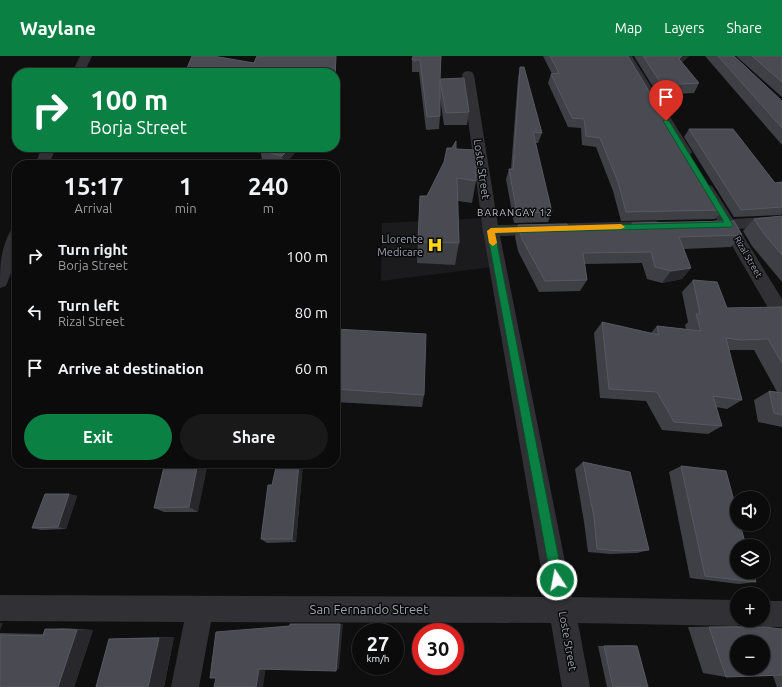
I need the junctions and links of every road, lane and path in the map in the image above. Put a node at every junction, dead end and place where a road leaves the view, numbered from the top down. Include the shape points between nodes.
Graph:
1 (86, 56) edge
2 (626, 56) edge
3 (80, 68) edge
4 (468, 75) dead end
5 (692, 164) edge
6 (700, 178) edge
7 (782, 221) edge
8 (729, 225) junction
9 (673, 226) edge
10 (701, 226) edge
11 (491, 231) junction
12 (12, 248) edge
13 (0, 280) edge
14 (782, 315) edge
15 (0, 608) edge
16 (200, 608) junction
17 (562, 610) junction
18 (730, 613) edge
19 (770, 614) edge
20 (782, 614) edge
21 (185, 687) edge
22 (576, 687) edge

1 - 3 street
2 - 5 street
4 - 11 street, Loste Street
6 - 8 street, Rizal Street
7 - 8 street
8 - 10 street
8 - 14 street, Rizal Street
9 - 11 street
11 - 17 street, Loste Street
12 - 13 street
15 - 16 street, San Fernando Street
16 - 17 street, San Fernando Street
16 - 21 street
17 - 18 street, San Fernando Street
17 - 22 street, Loste Street
19 - 20 street

